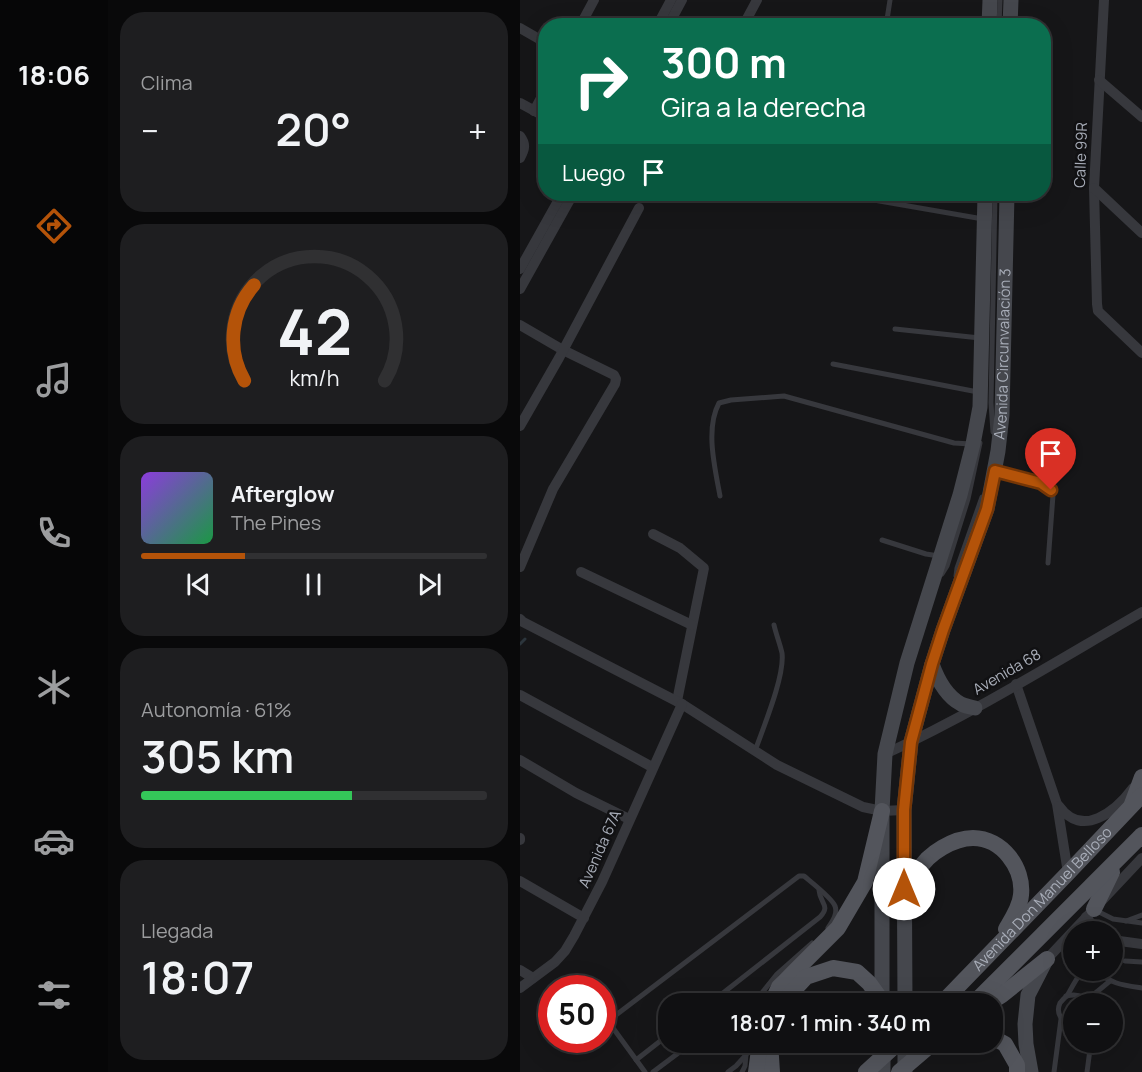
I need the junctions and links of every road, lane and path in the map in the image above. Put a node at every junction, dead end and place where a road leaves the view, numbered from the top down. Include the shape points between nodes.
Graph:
1 (594, 0) edge
2 (671, 0) edge
3 (682, 0) edge
4 (757, 0) edge
5 (890, 0) edge
6 (990, 0) edge
7 (1000, 0) edge
8 (1011, 0) edge
9 (1104, 0) edge
10 (584, 18) edge
11 (661, 18) edge
12 (672, 18) edge
13 (747, 18) edge
14 (887, 18) edge
15 (989, 18) edge
16 (999, 18) edge
17 (1010, 18) edge
18 (520, 28) edge
19 (538, 38) edge
20 (1099, 80) junction
21 (520, 103) edge
22 (538, 104) edge
23 (534, 111) junction
24 (538, 113) edge
25 (1141, 117) edge
26 (520, 136) edge
27 (520, 158) edge
28 (1094, 188) junction
29 (558, 201) edge
30 (568, 201) edge
31 (880, 201) edge
32 (985, 201) edge
33 (995, 201) edge
34 (1007, 201) edge
35 (639, 208) dead end
36 (984, 219) junction
37 (1141, 233) edge
38 (520, 269) edge
39 (520, 289) edge
40 (520, 325) edge
41 (895, 329) dead end
42 (981, 339) junction
43 (563, 350) junction
44 (1141, 353) edge
45 (833, 364) dead end
46 (985, 398) junction
47 (987, 414) dead end
48 (520, 426) edge
49 (983, 426) dead end
50 (992, 437) dead end
51 (973, 444) junction
52 (995, 471) junction
53 (983, 493) dead end
54 (720, 496) dead end
55 (653, 534) dead end
56 (520, 540) edge
57 (882, 540) dead end
58 (530, 545) junction
59 (941, 556) junction
60 (1048, 563) dead end
61 (520, 567) edge
62 (581, 572) dead end
63 (926, 600) junction
64 (952, 604) junction
65 (1141, 612) edge
66 (521, 621) edge
67 (692, 625) junction
68 (774, 626) dead end
69 (932, 664) junction
70 (1016, 684) junction
71 (520, 695) edge
72 (679, 702) junction
73 (975, 708) junction
74 (911, 742) junction
75 (755, 751) junction
76 (885, 754) junction
77 (520, 760) edge
78 (652, 767) junction
79 (1141, 776) edge
80 (1135, 798) edge
81 (1057, 804) junction
82 (882, 810) junction
83 (904, 810) junction
84 (629, 819) junction
85 (1141, 835) edge
86 (1121, 855) junction
87 (1141, 858) edge
88 (1068, 873) junction
89 (520, 881) edge
90 (819, 888) junction
91 (904, 909) junction
92 (1090, 913) junction
93 (1141, 915) edge
94 (584, 918) junction
95 (1093, 921) edge
96 (1125, 921) junction
97 (1141, 922) edge
98 (1123, 942) edge
99 (1141, 944) edge
100 (998, 945) junction
101 (1047, 959) junction
102 (1125, 961) dead end
103 (1141, 963) edge
104 (520, 970) edge
105 (533, 978) junction
106 (1110, 981) joint
107 (520, 988) edge
108 (1141, 988) edge
109 (723, 993) edge
110 (762, 993) edge
111 (776, 993) edge
112 (791, 993) edge
113 (876, 993) edge
114 (882, 993) edge
115 (905, 993) edge
116 (952, 993) edge
117 (984, 993) edge
118 (1097, 993) edge
119 (1003, 994) edge
120 (1063, 1000) edge
121 (1061, 1019) joint
122 (658, 1043) edge
123 (1003, 1043) edge
124 (678, 1053) edge
125 (759, 1053) edge
126 (771, 1053) edge
127 (883, 1053) edge
128 (887, 1053) edge
129 (905, 1053) edge
130 (922, 1053) edge
131 (1090, 1053) edge
132 (746, 1054) joint
133 (636, 1060) junction
134 (644, 1072) edge
135 (653, 1072) edge
136 (727, 1072) edge
137 (742, 1072) edge
138 (756, 1072) edge
139 (772, 1072) edge
140 (866, 1072) edge
141 (883, 1072) edge
142 (900, 1072) edge
143 (905, 1072) edge
144 (1017, 1072) edge
145 (1031, 1072) edge
146 (1054, 1072) edge
147 (1087, 1072) edge

1 - 10 street
2 - 11 street
3 - 12 street
4 - 13 street
5 - 14 lane
6 - 15 main road
7 - 16 lane
8 - 17 main road
9 - 20 street, Calle 99R
18 - 19 street
20 - 25 street
20 - 28 street, Calle 99R
21 - 23 street
22 - 23 street
23 - 24 street
26 - 27 street via 525,143
28 - 37 street
28 - 44 street, Calle 99R via 1098,311
29 - 38 street
30 - 39 street
31 - 36 lane
32 - 36 main road, Avenida Circunvalación 3
33 - 46 lane
34 - 52 main road, Avenida Circunvalación 3 via 1002,415
35 - 43 street
36 - 42 main road, Avenida Circunvalación 3
40 - 43 street
41 - 42 lane
42 - 46 main road, Avenida Circunvalación 3
43 - 48 street
43 - 58 street via 616,379 553,489
45 - 46 lane
46 - 47 lane
46 - 50 lane via 994,428
46 - 51 main road, Avenida Circunvalación 3
49 - 63 lane via 968,499 947,566
51 - 54 lane via 784,396 731,399 719,403 715,410 711,436
51 - 59 main road, Avenida Circunvalación 3
52 - 60 lane via 1041,483 1051,490
52 - 64 main road, Avenida Circunvalación 3 via 987,509
53 - 64 lane via 957,568
55 - 67 street, Avenida 67A via 680,548 703,568
56 - 58 street
57 - 59 lane
58 - 61 street
59 - 63 main road, Avenida Circunvalación 3
62 - 67 street
63 - 76 main road, Avenida Circunvalación 3
64 - 69 main road, Avenida Circunvalación 3
65 - 70 street, Avenida 68
66 - 72 street
67 - 72 street, Avenida 67A
68 - 75 lane via 782,655 781,669
69 - 73 main road via 946,690 959,703
69 - 74 main road, Avenida Circunvalación 3
70 - 73 street, Avenida 68
70 - 81 street
71 - 78 street
72 - 75 street
72 - 78 street, Avenida 67A
73 - 74 street, Avenida 68
74 - 76 street, Avenida 68
74 - 83 main road, Avenida Circunvalación 3
75 - 82 street via 863,807
76 - 82 main road, Avenida Circunvalación 3
77 - 84 street
78 - 84 street, Avenida 67A
79 - 80 main road
80 - 81 street via 1101,818 1089,820 1070,818
80 - 88 main road, Avenida Don Manuel Belloso
81 - 88 street
82 - 83 street
82 - 111 main road via 865,882 838,928
82 - 114 main road, Avenida Circunvalación 3
83 - 91 main road, Avenida Circunvalación 3
84 - 94 street, Avenida 67A
85 - 86 main road, Avenida Don Manuel Belloso
86 - 92 main road
86 - 117 main road, Avenida Don Manuel Belloso
87 - 92 street
88 - 100 main road, Avenida Don Manuel Belloso
89 - 94 street
90 - 109 lane via 826,910 820,917
90 - 110 lane via 835,905 833,919 820,937 777,974
90 - 133 lane via 799,876 616,1015 613,1028
91 - 100 main road via 919,869 934,853 953,842 973,838 989,841 1003,849 1020,876 1017,908
91 - 115 main road, Avenida Circunvalación 3
92 - 95 street
92 - 96 lane
92 - 101 street
93 - 96 lane
94 - 105 street, Avenida 67A via 565,951
96 - 97 lane
98 - 99 street
100 - 116 main road, Avenida Don Manuel Belloso
101 - 119 main road
101 - 145 main road via 1028,995 1026,1044
102 - 103 lane
104 - 105 street
105 - 107 street, Avenida 67A
106 - 108 lane
106 - 118 lane
112 - 113 main road via 806,977 833,968 857,972
120 - 121 lane via 1058,1011
121 - 146 lane
122 - 133 lane
123 - 144 main road via 1017,1065
124 - 135 lane
125 - 138 main road
126 - 139 main road
127 - 141 main road
128 - 140 main road, bridge
129 - 143 main road
130 - 142 main road, bridge
131 - 147 lane
132 - 136 lane
132 - 137 lane
133 - 134 lane

